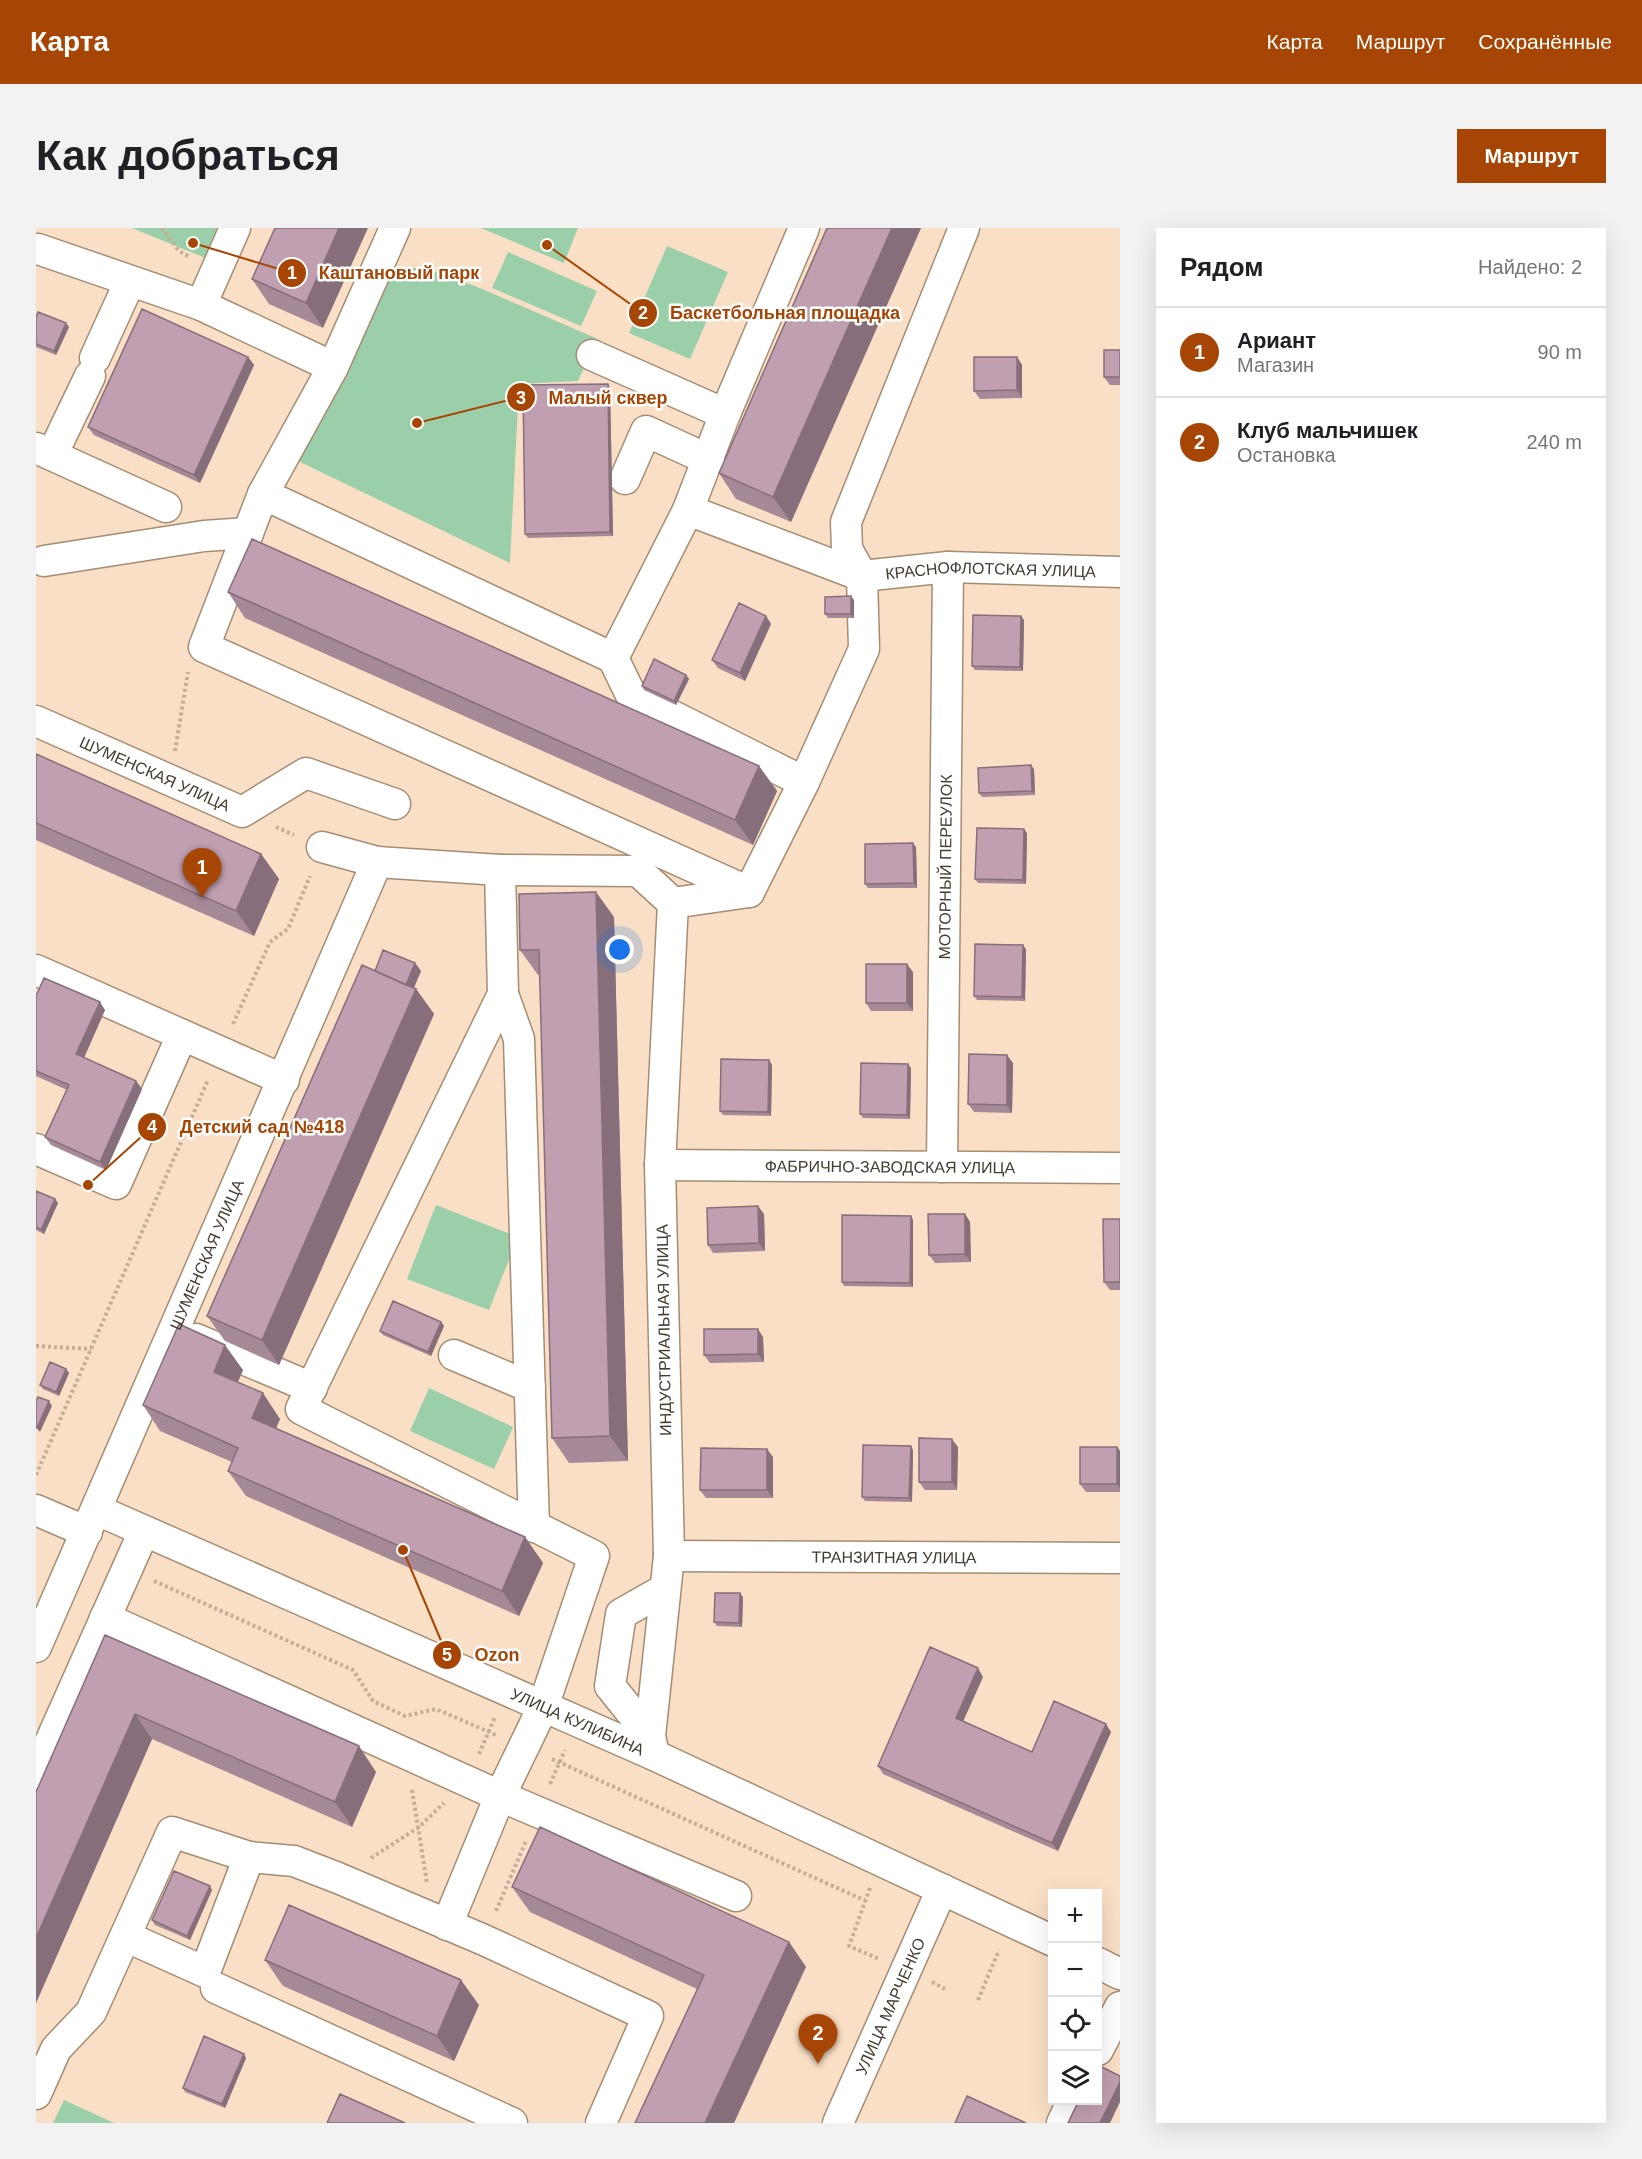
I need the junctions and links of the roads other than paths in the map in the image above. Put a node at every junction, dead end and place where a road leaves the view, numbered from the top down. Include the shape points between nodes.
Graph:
1 (235, 228) edge
2 (395, 228) edge
3 (804, 228) edge
4 (964, 228) edge
5 (38, 249) edge
6 (130, 281) junction
7 (201, 305) junction
8 (592, 355) dead end
9 (333, 368) junction
10 (725, 414) junction
11 (44, 452) edge
12 (709, 460) junction
13 (625, 479) dead end
14 (263, 494) junction
15 (166, 507) dead end
16 (688, 510) junction
17 (248, 533) junction
18 (44, 561) dead end
19 (948, 567) junction
20 (1120, 572) edge
21 (862, 576) junction
22 (613, 658) junction
23 (36, 721) edge
24 (804, 782) junction
25 (395, 804) dead end
26 (322, 847) road end
27 (377, 862) junction
28 (500, 870) junction
29 (749, 892) junction
30 (673, 903) junction
31 (36, 970) edge
32 (502, 994) junction
33 (182, 1035) junction
34 (284, 1080) junction
35 (36, 1149) edge
36 (660, 1165) junction
37 (942, 1167) junction
38 (1120, 1168) edge
39 (173, 1329) junction
40 (453, 1355) dead end
41 (530, 1387) junction
42 (312, 1388) junction
43 (36, 1510) edge
44 (92, 1521) junction
45 (534, 1527) junction
46 (144, 1531) junction
47 (669, 1556) junction
48 (1120, 1558) edge
49 (665, 1589) junction
50 (105, 1618) junction
51 (36, 1647) edge
52 (543, 1707) junction
53 (652, 1745) junction
54 (36, 1774) edge
55 (500, 1796) junction
56 (249, 1857) junction
57 (942, 1889) junction
58 (736, 1896) dead end
59 (447, 1925) junction
60 (127, 1936) junction
61 (1048, 1939) edge
62 (1102, 1965) edge
63 (1120, 1974) edge
64 (216, 1988) dead end
65 (1120, 2007) edge
66 (1102, 2042) edge
67 (36, 2094) edge
68 (1071, 2105) edge
69 (512, 2123) edge
70 (601, 2123) edge
71 (838, 2123) edge
72 (1062, 2123) edge

1 - 7 street
2 - 9 street
3 - 10 street
4 - 21 street via 846,522 847,549
5 - 6 street
6 - 7 street
6 - 11 street via 93,367
7 - 9 street
8 - 10 street
9 - 14 street
10 - 12 street
11 - 15 street
12 - 13 street via 646,431
12 - 16 street
14 - 17 street
14 - 22 street
16 - 21 street
16 - 22 street
17 - 18 street via 204,536
17 - 29 street via 204,647
19 - 20 street, КРАСНОФЛОТСКАЯ УЛИЦА
19 - 21 street, КРАСНОФЛОТСКАЯ УЛИЦА
19 - 37 street, МОТОРНЫЙ ПЕРЕУЛОК
21 - 24 street via 864,649
22 - 24 street via 631,695
23 - 25 street, ШУМЕНСКАЯ УЛИЦА via 242,812 306,773
24 - 29 street
26 - 27 street
27 - 28 street
27 - 34 street, ШУМЕНСКАЯ УЛИЦА
28 - 30 street via 638,871
28 - 32 street
29 - 30 street
30 - 36 street, ИНДУСТРИАЛЬНАЯ УЛИЦА
31 - 33 street
32 - 41 street via 519,1039
32 - 42 street
33 - 34 street
33 - 35 street via 116,1184
34 - 39 street, ШУМЕНСКАЯ УЛИЦА
36 - 37 street, ФАБРИЧНО-ЗАВОДСКАЯ УЛИЦА
36 - 47 street, ИНДУСТРИАЛЬНАЯ УЛИЦА
37 - 38 street, ФАБРИЧНО-ЗАВОДСКАЯ УЛИЦА
39 - 42 street
39 - 44 street, ШУМЕНСКАЯ УЛИЦА
40 - 41 street
41 - 45 street
42 - 45 street via 301,1409
43 - 44 street, УЛИЦА КУЛИБИНА
44 - 46 street, УЛИЦА КУЛИБИНА
44 - 51 street, ШУМЕНСКАЯ УЛИЦА
45 - 52 street via 594,1556
46 - 50 street
46 - 52 street, УЛИЦА КУЛИБИНА
47 - 48 street, ТРАНЗИТНАЯ УЛИЦА
47 - 49 street, ИНДУСТРИАЛЬНАЯ УЛИЦА
49 - 53 street, ИНДУСТРИАЛЬНАЯ УЛИЦА
49 - 53 street via 621,1614 610,1686
50 - 54 street
50 - 55 street
52 - 53 street, УЛИЦА КУЛИБИНА
52 - 55 street
53 - 57 street, УЛИЦА КУЛИБИНА
55 - 58 street
55 - 59 street
56 - 59 street via 294,1861
56 - 60 street via 172,1832
56 - 60 street via 205,1971
57 - 61 street, УЛИЦА КУЛИБИНА
57 - 71 street, УЛИЦА МАРЧЕНКО
59 - 70 street via 648,2016
60 - 67 street via 91,2012 56,2049
62 - 63 street
64 - 69 street
65 - 66 street
68 - 72 street

